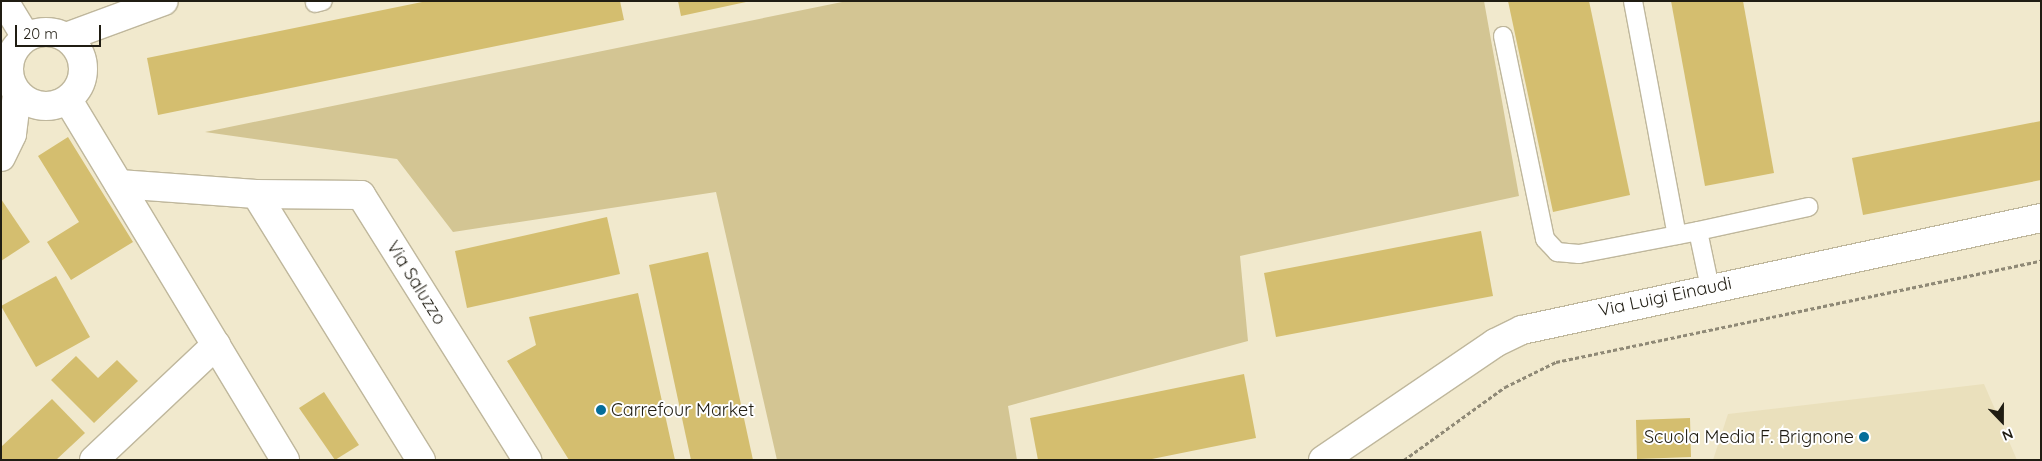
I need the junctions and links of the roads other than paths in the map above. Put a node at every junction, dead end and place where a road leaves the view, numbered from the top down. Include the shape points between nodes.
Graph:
1 (4, 1) edge
2 (164, 1) edge
3 (1633, 1) edge
4 (1503, 36) dead end
5 (26, 37) junction
6 (66, 37) junction
7 (16, 94) junction
8 (68, 100) junction
9 (1, 157) edge
10 (119, 184) junction
11 (256, 194) junction
12 (1808, 207) dead end
13 (2041, 218) edge
14 (1698, 231) junction
15 (1676, 235) junction
16 (1710, 288) junction
17 (216, 345) junction
18 (94, 460) edge
19 (285, 460) edge
20 (421, 460) edge
21 (527, 460) edge
22 (1323, 460) edge

1 - 5 street
2 - 6 street
3 - 15 lane
4 - 15 lane via 1545,239 1557,252 1578,254
5 - 6 street via 46,31
5 - 7 street via 14,48 8,63 9,79
6 - 8 street via 79,51 84,68 79,86
7 - 8 street via 32,104 50,107
7 - 9 street via 12,134
8 - 10 street
10 - 11 street, Via Saluzzo
10 - 17 street
11 - 20 street
11 - 21 street, Via Saluzzo via 361,195
12 - 14 lane
13 - 16 street, Via Luigi Einaudi
14 - 15 lane
14 - 16 lane
16 - 22 street, Via Luigi Einaudi via 1541,324 1515,333
17 - 18 street
17 - 19 street

